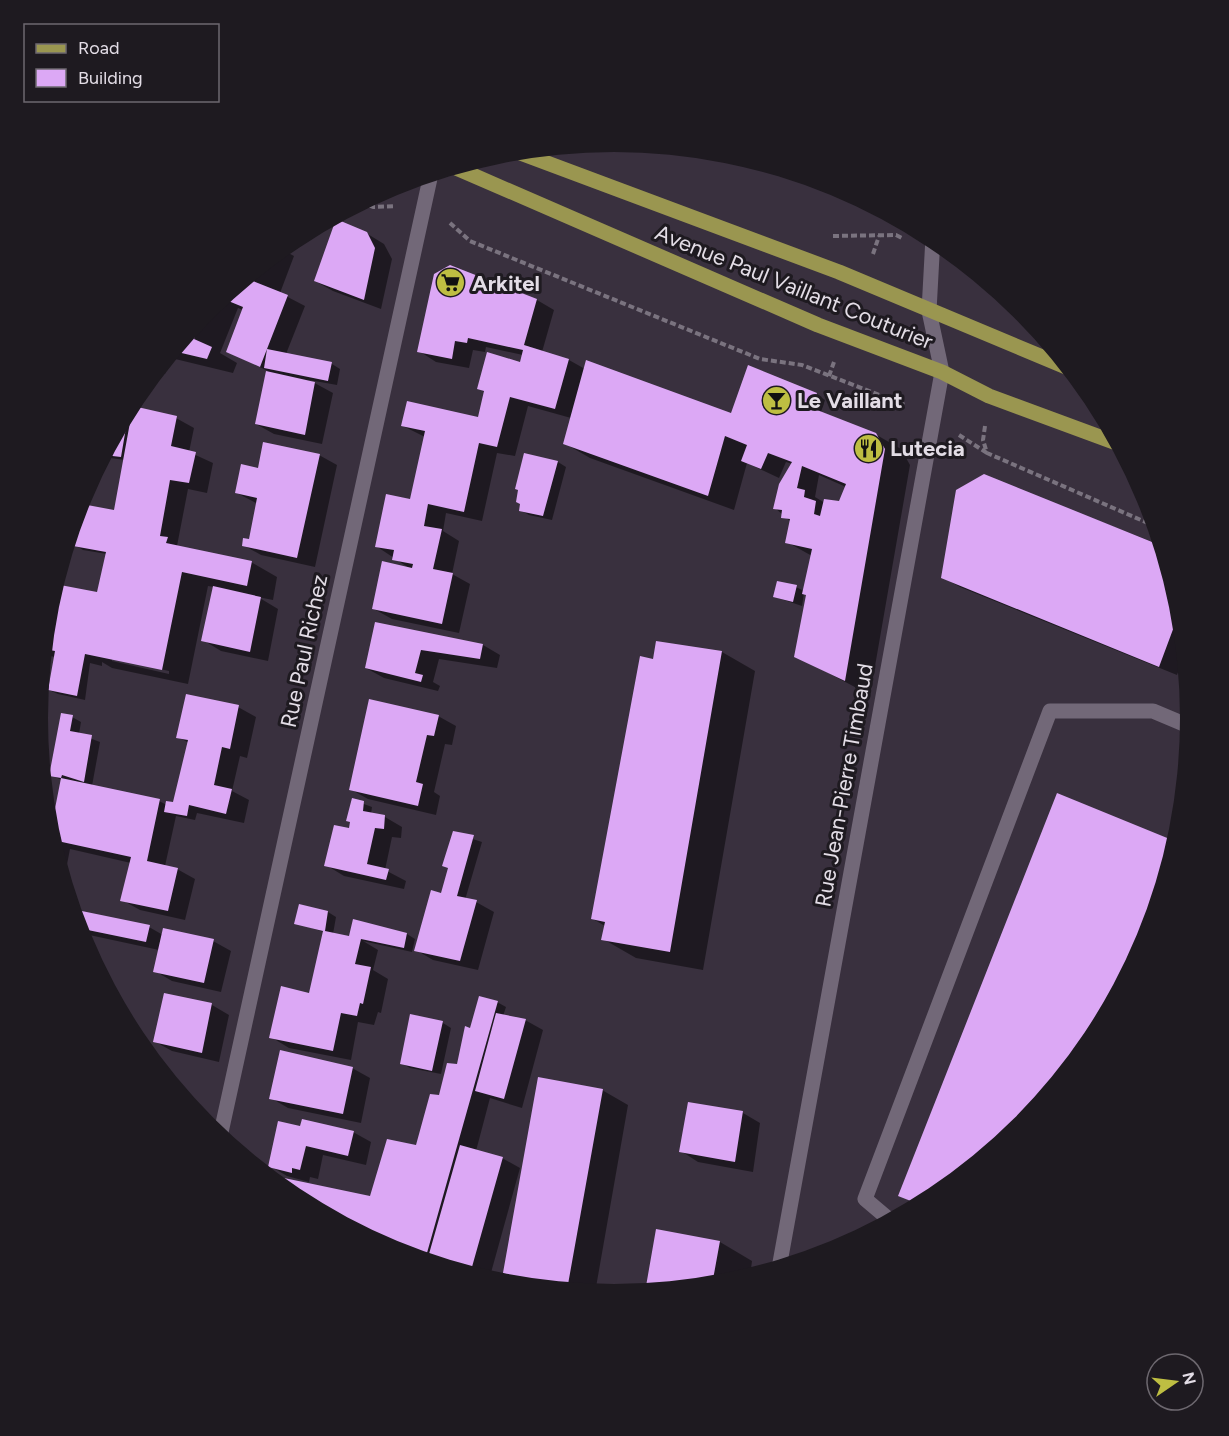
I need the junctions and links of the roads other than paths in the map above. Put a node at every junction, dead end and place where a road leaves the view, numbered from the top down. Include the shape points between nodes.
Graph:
1 (532, 157) edge
2 (465, 172) edge
3 (429, 183) edge
4 (933, 250) edge
5 (929, 311) junction
6 (1055, 363) edge
7 (942, 372) junction
8 (1108, 440) edge
9 (1181, 723) edge
10 (222, 1127) edge
11 (885, 1216) edge
12 (781, 1259) edge

1 - 5 main road, Avenue Paul Vaillant Couturier via 839,272
2 - 7 main road, Avenue Paul Vaillant Couturier via 818,325
3 - 10 street, Rue Paul Richez
4 - 5 street, Rue Jean-Pierre Timbaud
5 - 6 main road, Avenue Paul Vaillant Couturier
5 - 7 street, Rue Jean-Pierre Timbaud
7 - 8 main road, Avenue Paul Vaillant Couturier via 989,396
7 - 12 street, Rue Jean-Pierre Timbaud
9 - 11 street via 1153,711 1050,711 865,1199

